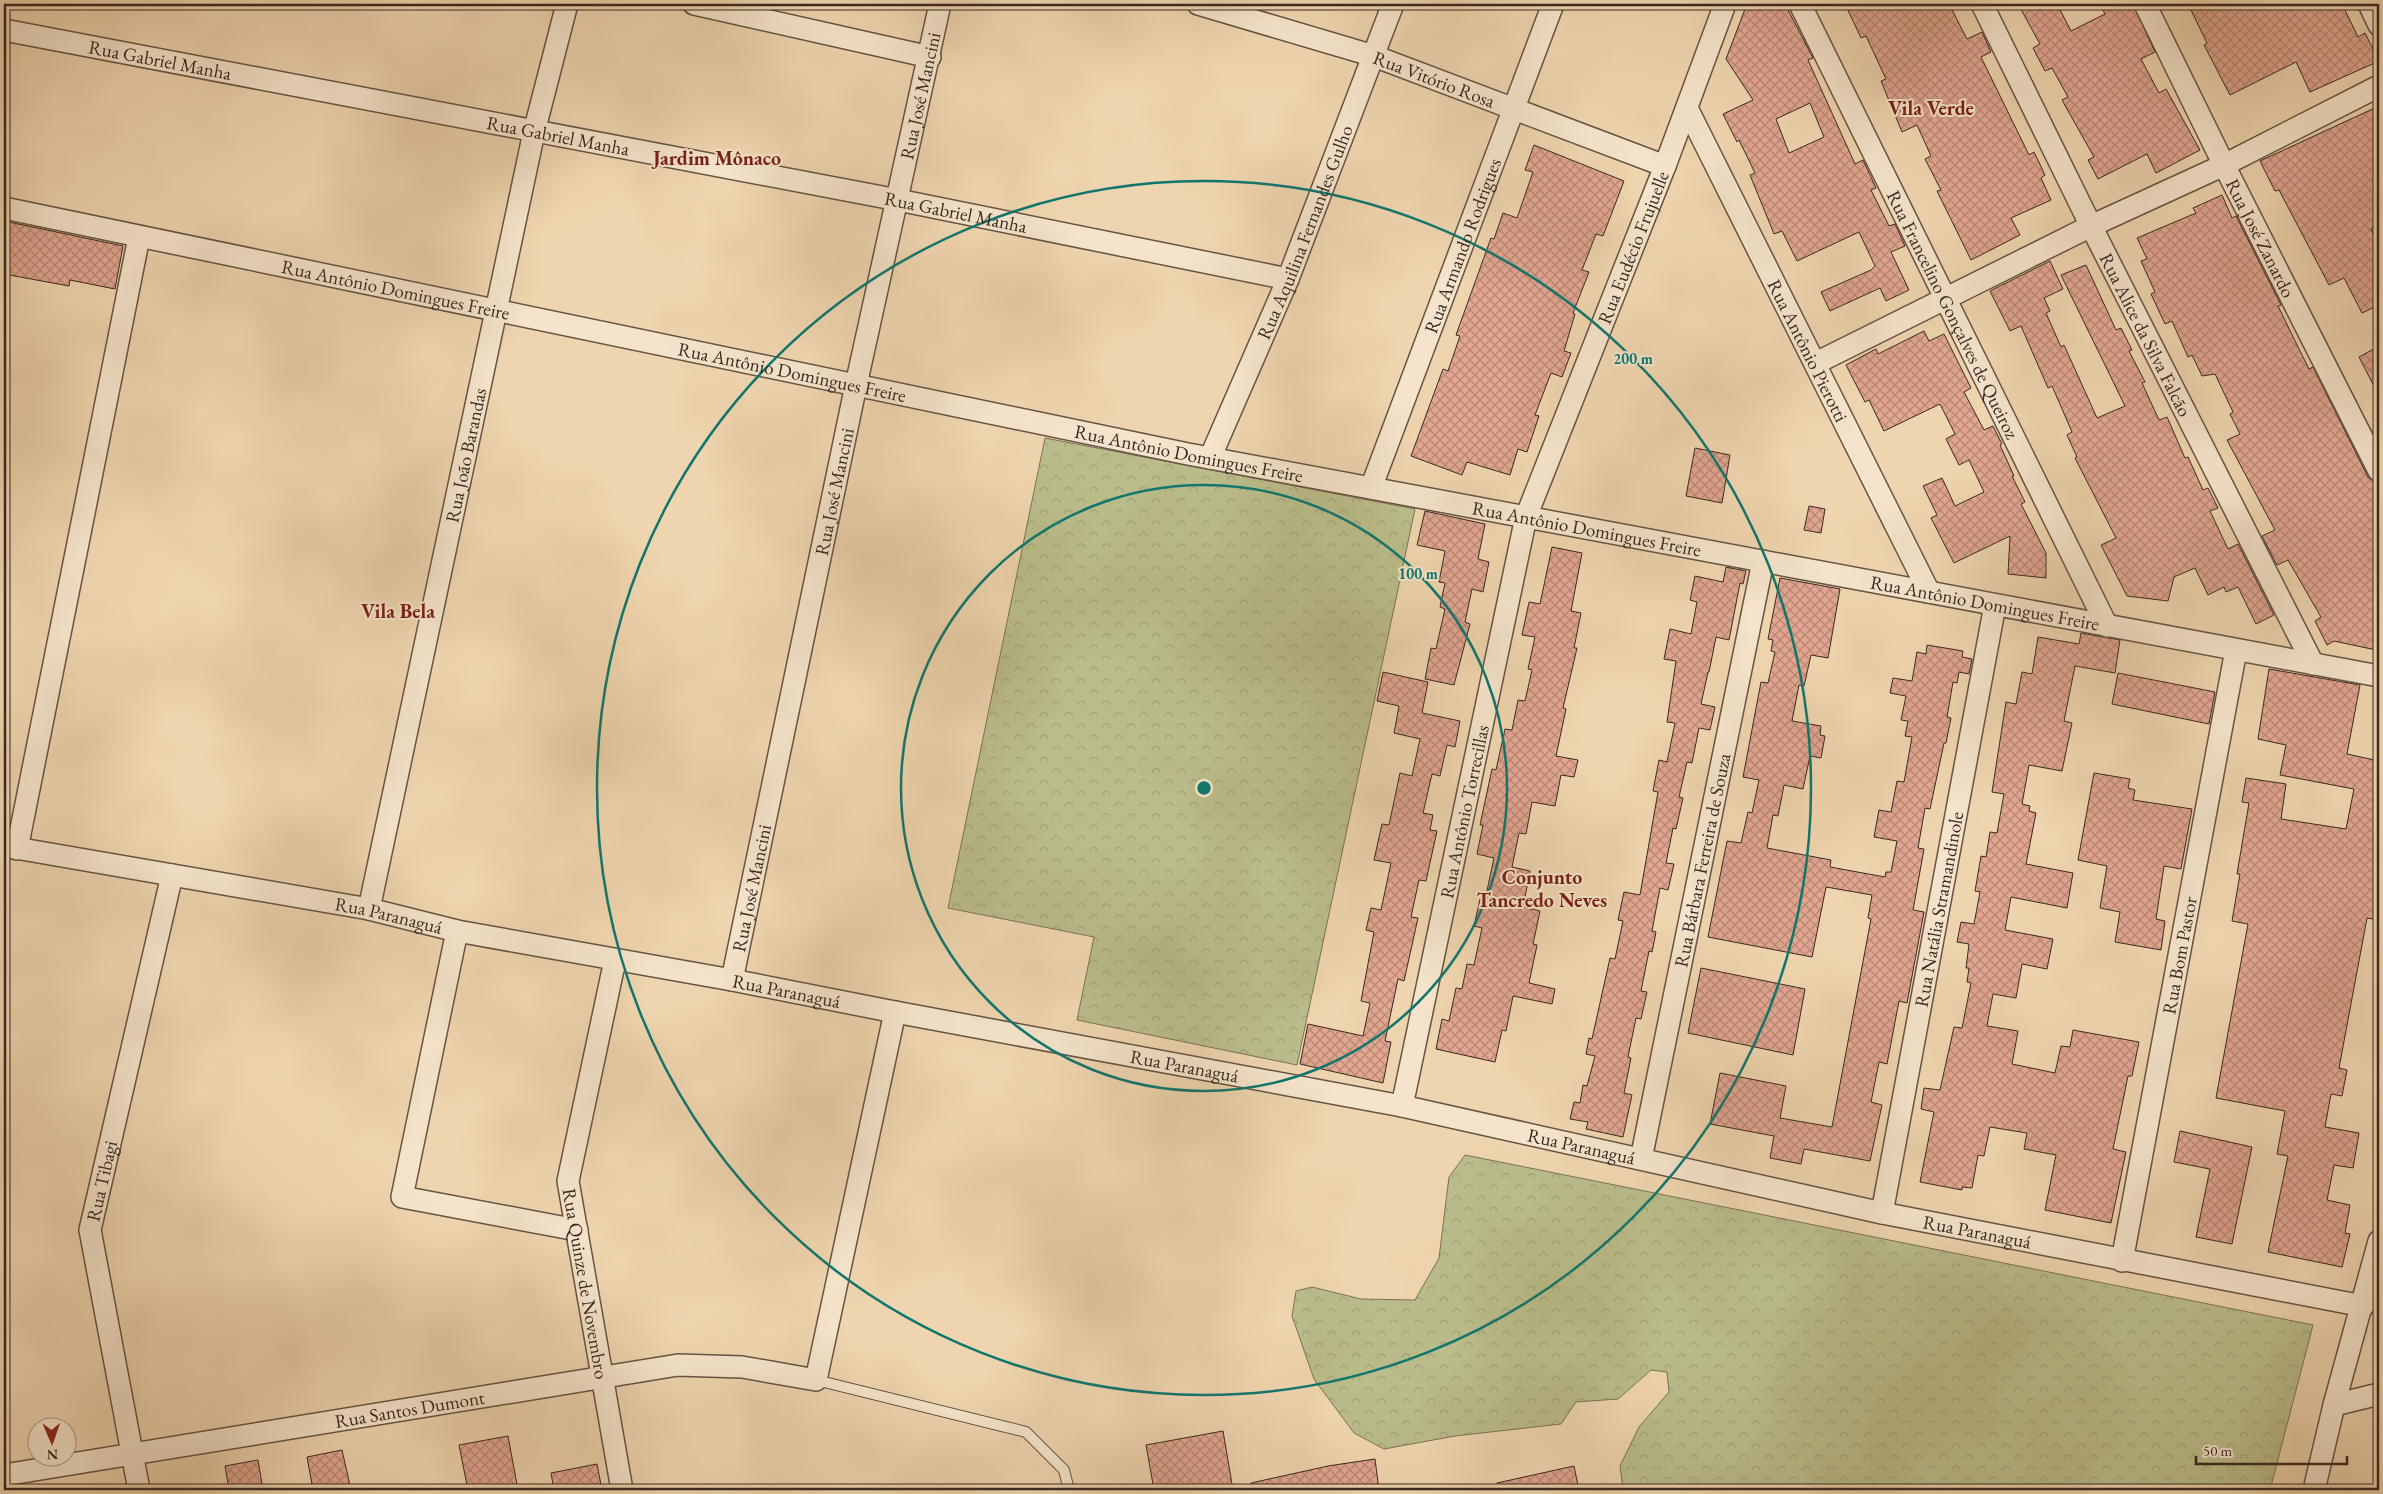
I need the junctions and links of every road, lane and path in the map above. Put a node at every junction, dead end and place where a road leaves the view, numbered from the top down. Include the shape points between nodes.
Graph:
1 (567, 4) edge
2 (694, 4) edge
3 (940, 4) edge
4 (1198, 4) edge
5 (1393, 4) edge
6 (1553, 4) edge
7 (1725, 4) edge
8 (1800, 4) edge
9 (1982, 4) edge
10 (2145, 4) edge
11 (2369, 4) edge
12 (2379, 25) edge
13 (4, 30) edge
14 (1374, 56) junction
15 (930, 57) junction
16 (2379, 86) edge
17 (1515, 108) junction
18 (1687, 108) junction
19 (534, 132) junction
20 (2224, 165) junction
21 (1665, 166) junction
22 (898, 200) junction
23 (4, 208) edge
24 (2091, 226) junction
25 (139, 237) junction
26 (1288, 279) junction
27 (1946, 300) junction
28 (498, 310) junction
29 (1816, 363) junction
30 (856, 385) junction
31 (1210, 458) junction
32 (2379, 471) edge
33 (1371, 488) junction
34 (1526, 517) junction
35 (1763, 561) junction
36 (1929, 592) junction
37 (1995, 605) junction
38 (2107, 626) junction
39 (2236, 650) junction
40 (2313, 664) junction
41 (2379, 676) edge
42 (11, 847) edge
43 (172, 875) junction
44 (369, 909) junction
45 (457, 931) junction
46 (615, 960) junction
47 (732, 980) junction
48 (895, 1012) junction
49 (1402, 1106) junction
50 (1641, 1160) junction
51 (1882, 1213) junction
52 (576, 1230) junction
53 (2379, 1241) edge
54 (2122, 1261) junction
55 (2363, 1306) junction
56 (602, 1378) junction
57 (816, 1380) junction
58 (2379, 1394) edge
59 (2334, 1405) junction
60 (132, 1454) junction
61 (2322, 1463) junction
62 (4, 1475) edge
63 (139, 1490) edge
64 (622, 1490) edge
65 (1069, 1490) edge
66 (2314, 1490) edge
67 (2326, 1490) edge

1 - 19 street, Rua João Barandas
2 - 15 street
3 - 15 street, Rua José Mancini
4 - 14 street, Rua Vitório Rosa
5 - 14 street, Rua Aquilina Fernandes Gulho
6 - 17 street, Rua Armando Rodrigues
7 - 18 street, Rua Eudécio Frujuelle
8 - 27 street, Rua Francelino Gonçalves de Queiroz
9 - 24 street, Rua Alice da Silva Falcão
10 - 20 street, Rua José Zanardo
11 - 12 street
13 - 19 street, Rua Gabriel Manha
14 - 17 street, Rua Vitório Rosa
14 - 26 street, Rua Aquilina Fernandes Gulho
15 - 22 street, Rua José Mancini
16 - 20 street
17 - 21 street, Rua Vitório Rosa
17 - 33 street, Rua Armando Rodrigues
18 - 21 street, Rua Eudécio Frujuelle
18 - 29 street, Rua Antônio Pierotti
19 - 22 street, Rua Gabriel Manha
19 - 28 street, Rua João Barandas
20 - 24 street
20 - 32 street, Rua José Zanardo
21 - 34 street, Rua Eudécio Frujuelle
22 - 26 street, Rua Gabriel Manha
22 - 30 street, Rua José Mancini
23 - 25 street, Rua Antônio Domingues Freire
24 - 27 street
24 - 40 street, Rua Alice da Silva Falcão
25 - 28 street, Rua Antônio Domingues Freire
25 - 42 street
26 - 31 street, Rua Aquilina Fernandes Gulho
27 - 29 street
27 - 38 street, Rua Francelino Gonçalves de Queiroz
28 - 30 street, Rua Antônio Domingues Freire
28 - 44 street, Rua João Barandas
29 - 36 street, Rua Antônio Pierotti
30 - 31 street, Rua Antônio Domingues Freire
30 - 47 street, Rua José Mancini
31 - 33 street, Rua Antônio Domingues Freire
33 - 34 street, Rua Antônio Domingues Freire
34 - 35 street, Rua Antônio Domingues Freire
34 - 49 street, Rua Antônio Torrecillas
35 - 36 street, Rua Antônio Domingues Freire
35 - 50 street, Rua Bárbara Ferreira de Souza
36 - 37 street, Rua Antônio Domingues Freire
37 - 38 street, Rua Antônio Domingues Freire
37 - 51 street, Rua Natália Stramandinole
38 - 39 street, Rua Antônio Domingues Freire
39 - 40 street, Rua Antônio Domingues Freire
39 - 54 street, Rua Bom Pastor
40 - 41 street, Rua Antônio Domingues Freire
42 - 43 street, Rua Paranaguá
43 - 44 street, Rua Paranaguá
43 - 60 street, Rua Tibagi via 90,1230
44 - 45 street, Rua Paranaguá
45 - 46 street, Rua Paranaguá
45 - 52 street via 402,1197
46 - 47 street, Rua Paranaguá
46 - 52 street, Rua Quinze de Novembro via 568,1182
47 - 48 street, Rua Paranaguá
48 - 49 street, Rua Paranaguá
48 - 57 street
49 - 50 street, Rua Paranaguá
50 - 51 street, Rua Paranaguá
51 - 54 street, Rua Paranaguá
52 - 56 street, Rua Quinze de Novembro
53 - 55 street
54 - 55 street, Rua Paranaguá
55 - 59 street
56 - 57 street, Rua Santos Dumont via 678,1364 742,1367
56 - 60 street, Rua Santos Dumont
56 - 64 street, Rua Quinze de Novembro
57 - 65 lane via 1026,1432 1064,1470
58 - 59 street
59 - 61 street
60 - 62 street, Rua Santos Dumont
60 - 63 street, Rua Tibagi
61 - 66 street
61 - 67 street

